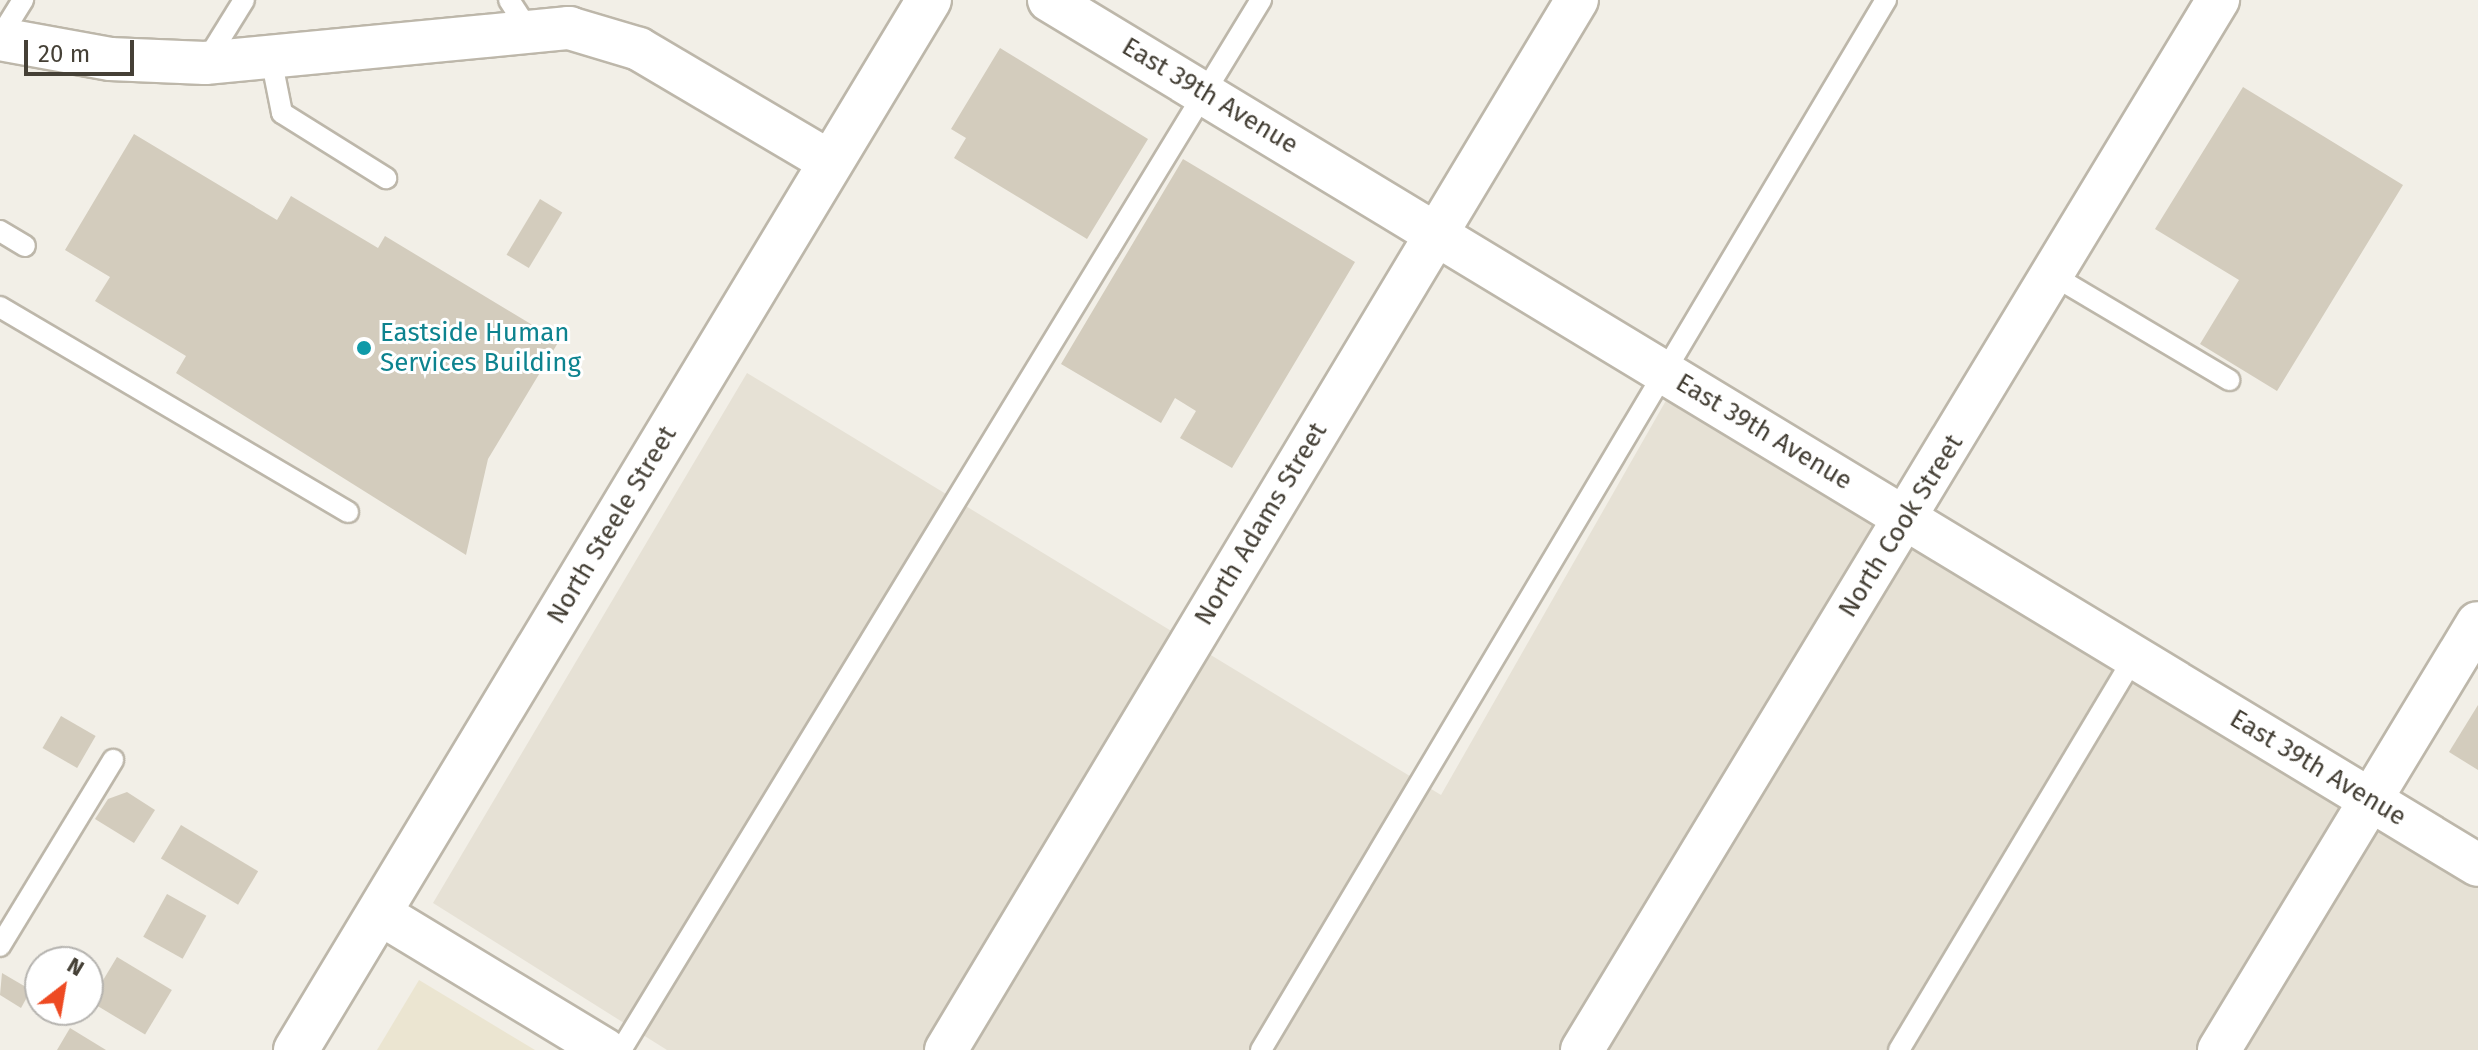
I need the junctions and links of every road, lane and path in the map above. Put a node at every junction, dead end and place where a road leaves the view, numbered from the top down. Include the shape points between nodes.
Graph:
1 (23, 0) edge
2 (244, 0) edge
3 (929, 0) edge
4 (1049, 0) edge
5 (1261, 0) edge
6 (1577, 0) edge
7 (1886, 0) edge
8 (2218, 0) edge
9 (519, 14) edge
10 (0, 38) edge
11 (271, 58) junction
12 (205, 63) junction
13 (1203, 92) junction
14 (830, 162) junction
15 (386, 178) dead end
16 (0, 231) edge
17 (1436, 233) junction
18 (25, 246) dead end
19 (2054, 276) junction
20 (0, 307) edge
21 (1666, 373) junction
22 (2229, 380) dead end
23 (348, 512) dead end
24 (1905, 517) junction
25 (2478, 623) edge
26 (2135, 656) junction
27 (113, 760) dead end
28 (2371, 800) junction
29 (2478, 865) edge
30 (379, 913) junction
31 (0, 946) edge
32 (296, 1050) edge
33 (605, 1050) edge
34 (621, 1050) edge
35 (946, 1050) edge
36 (1261, 1050) edge
37 (1582, 1050) edge
38 (1899, 1050) edge
39 (2219, 1050) edge

1 - 10 lane
2 - 12 lane
3 - 14 street, North Steele Street
4 - 13 street, East 39th Avenue
5 - 13 lane
6 - 17 street, North Adams Street
7 - 21 lane
8 - 19 street, North Cook Street
9 - 11 street
9 - 14 street via 599,33 639,49
10 - 12 street via 110,59
11 - 12 street
11 - 15 lane via 282,113
13 - 17 street, East 39th Avenue
13 - 34 lane
14 - 30 street, North Steele Street
16 - 18 lane
17 - 21 street, East 39th Avenue
17 - 35 street, North Adams Street
19 - 22 lane
19 - 24 street, North Cook Street
20 - 23 lane
21 - 24 street, East 39th Avenue
21 - 36 lane
24 - 26 street, East 39th Avenue
24 - 37 street, North Cook Street
25 - 28 street
26 - 28 street, East 39th Avenue
26 - 38 lane
27 - 31 lane
28 - 29 street, East 39th Avenue
28 - 39 street
30 - 32 street, North Steele Street
30 - 33 street

